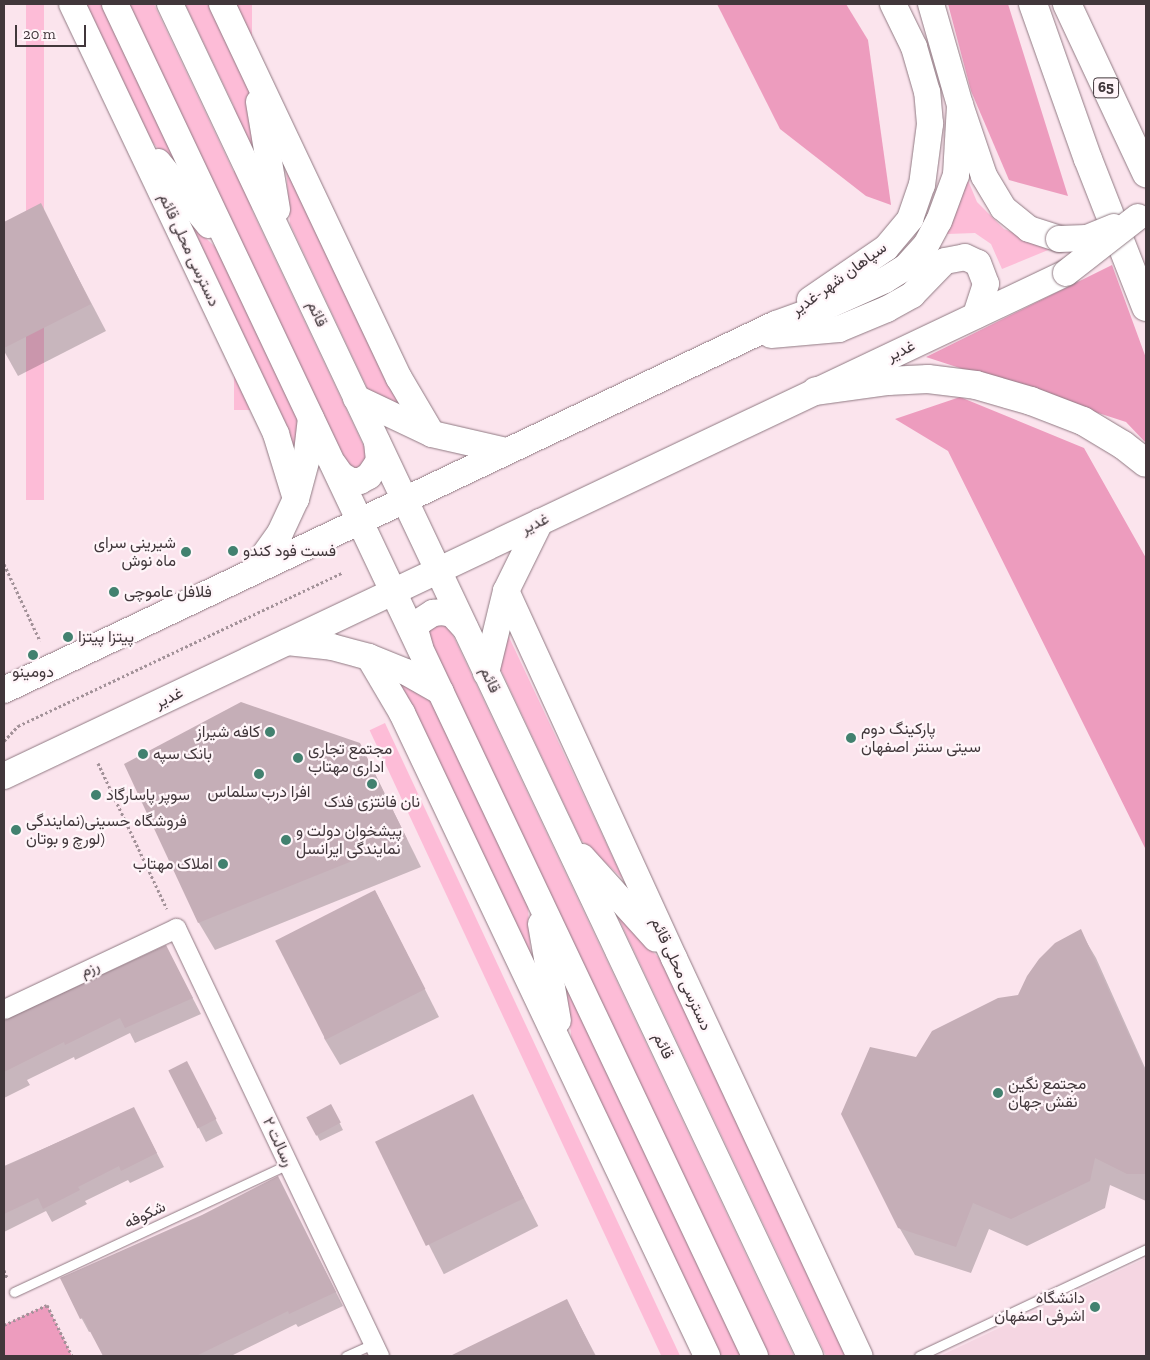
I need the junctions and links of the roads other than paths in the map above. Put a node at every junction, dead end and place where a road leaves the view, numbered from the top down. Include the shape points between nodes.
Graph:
1 (72, 4) edge
2 (115, 4) edge
3 (170, 4) edge
4 (222, 4) edge
5 (894, 4) edge
6 (931, 4) edge
7 (1032, 4) edge
8 (1067, 4) edge
9 (254, 73) junction
10 (960, 105) junction
11 (131, 128) junction
12 (1146, 173) edge
13 (1142, 214) edge
14 (282, 240) junction
15 (236, 259) junction
16 (1146, 307) edge
17 (976, 315) junction
18 (776, 324) junction
19 (747, 338) junction
20 (816, 391) junction
21 (356, 398) junction
22 (311, 418) junction
23 (432, 434) junction
24 (377, 442) junction
25 (507, 451) junction
26 (332, 462) junction
27 (1146, 463) edge
28 (296, 499) junction
29 (405, 500) junction
30 (359, 520) junction
31 (540, 522) junction
32 (438, 570) junction
33 (252, 572) junction
34 (393, 590) junction
35 (506, 591) junction
36 (465, 628) junction
37 (286, 642) junction
38 (420, 648) junction
39 (369, 657) junction
40 (486, 673) junction
41 (4, 690) edge
42 (441, 692) junction
43 (4, 776) edge
44 (564, 836) junction
45 (535, 891) junction
46 (176, 928) joint
47 (674, 958) junction
48 (4, 1010) edge
49 (564, 1054) junction
50 (288, 1164) junction
51 (1146, 1248) edge
52 (14, 1292) dead end
53 (376, 1350) edge
54 (346, 1356) edge
55 (707, 1356) edge
56 (755, 1356) edge
57 (810, 1356) edge
58 (860, 1356) edge
59 (919, 1356) edge

1 - 11 main road, دسترسی محلی قائم
2 - 15 main road
3 - 14 main road, قائم
4 - 9 main road
5 - 18 main road, سپاهان شهر-غدیر via 914,47 926,92 930,124 922,185 910,219 886,248
6 - 10 main road
7 - 16 highway
8 - 12 highway, 65
9 - 14 main road
9 - 23 main road via 399,378
10 - 13 main road, bridge via 984,176 1003,208 1029,229 1059,239 1087,238
10 - 18 main road via 956,175 926,245 907,266 885,280
11 - 15 main road
11 - 28 main road, دسترسی محلی قائم via 276,434
13 - 17 main road, غدیر, bridge via 1066,272
14 - 21 main road, قائم
15 - 22 main road
17 - 19 main road via 986,284 978,263 965,257 944,261 912,295 887,310 839,329
17 - 20 main road, غدیر
18 - 19 main road
19 - 25 main road
20 - 27 highway via 928,379 976,385 1083,421
20 - 31 main road, غدیر
21 - 23 main road
21 - 24 main road, قائم
22 - 26 main road
22 - 28 main road via 306,461
23 - 25 main road
24 - 26 main road via 379,461 375,470 360,481 346,479
24 - 29 main road, قائم
25 - 29 main road
26 - 30 main road
28 - 33 main road via 280,534
29 - 30 main road
29 - 32 main road, قائم
30 - 33 main road
30 - 34 main road
31 - 32 main road, غدیر
31 - 35 main road
32 - 34 main road, غدیر
32 - 36 main road, قائم
33 - 41 main road
34 - 37 main road, غدیر
34 - 38 main road
35 - 40 main road
35 - 47 main road, دسترسی محلی قائم
36 - 38 main road via 452,614 433,613 419,622 415,630
36 - 40 main road, قائم
37 - 39 main road via 332,647
37 - 43 main road, غدیر
38 - 42 main road
39 - 42 main road via 406,672
39 - 49 main road via 402,713
40 - 44 main road, قائم
42 - 45 main road
44 - 47 main road
44 - 57 main road, قائم
45 - 49 main road
45 - 56 main road
46 - 48 street, رزم
46 - 50 street, رسالت ۲
47 - 58 main road, دسترسی محلی قائم
49 - 55 main road
50 - 52 lane, شکوفه
50 - 53 street, رسالت ۲
51 - 59 lane
53 - 54 lane

